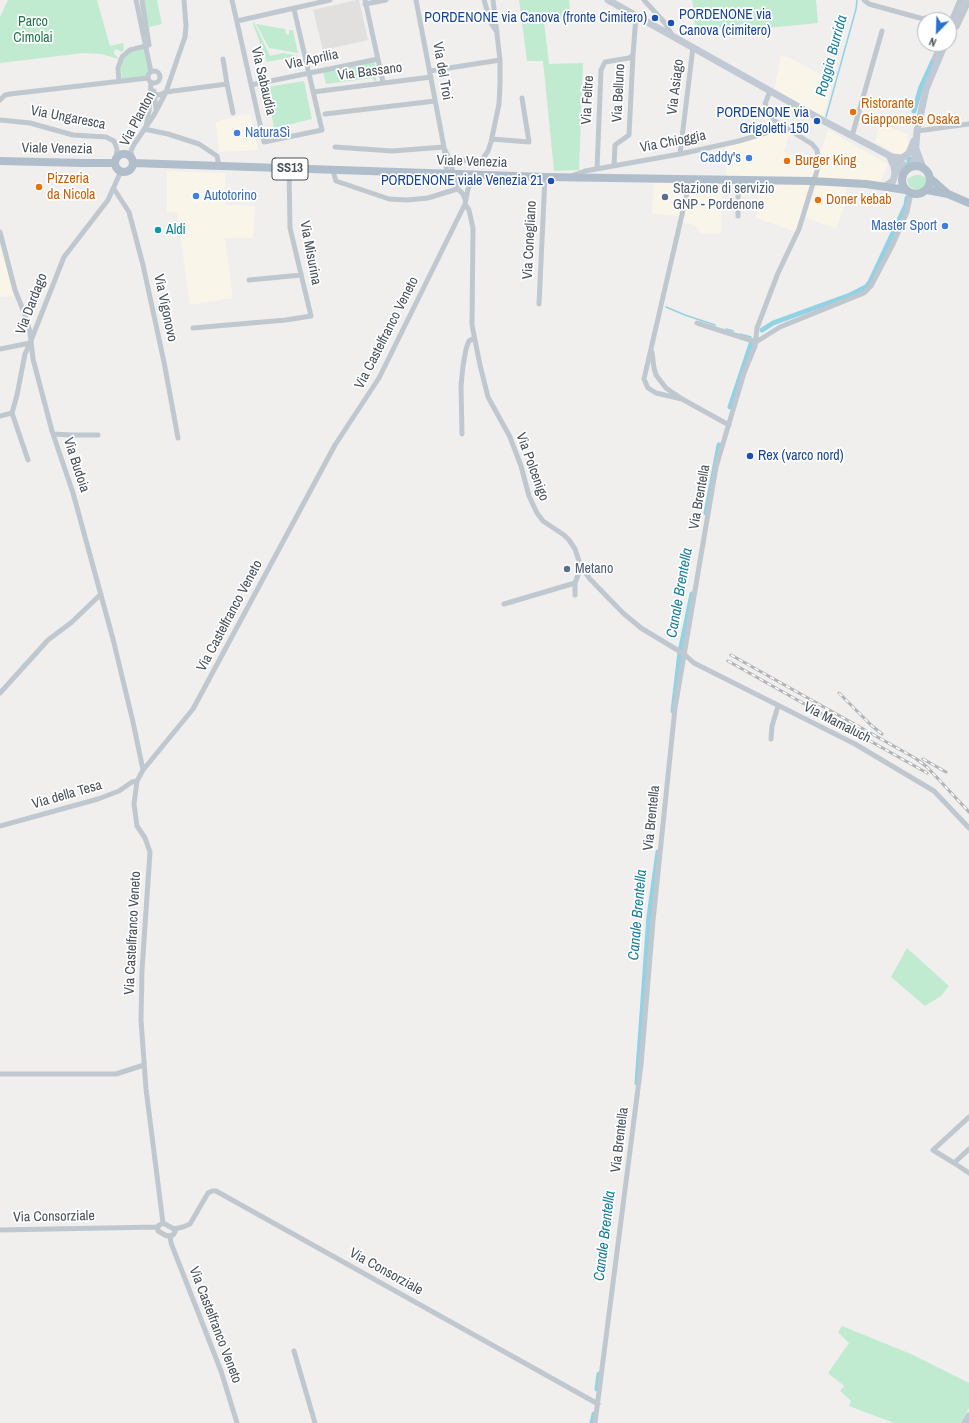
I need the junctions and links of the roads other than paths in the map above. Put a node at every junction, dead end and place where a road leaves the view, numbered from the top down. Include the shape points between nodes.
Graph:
1 (136, 0) edge
2 (142, 0) edge
3 (184, 0) edge
4 (232, 0) edge
5 (330, 0) edge
6 (386, 0) edge
7 (416, 0) edge
8 (484, 0) edge
9 (493, 0) edge
10 (608, 0) edge
11 (644, 0) edge
12 (864, 0) edge
13 (960, 0) edge
14 (965, 0) edge
15 (969, 1) edge
16 (365, 2) edge
17 (294, 8) junction
18 (956, 12) edge
19 (957, 14) edge
20 (636, 16) junction
21 (917, 17) edge
22 (237, 21) junction
23 (957, 27) edge
24 (882, 31) dead end
25 (498, 35) junction
26 (672, 36) junction
27 (146, 46) junction
28 (693, 47) junction
29 (937, 52) edge
30 (942, 52) edge
31 (633, 55) junction
32 (223, 58) dead end
33 (378, 59) junction
34 (500, 60) junction
35 (938, 61) junction
36 (430, 71) junction
37 (153, 72) junction
38 (309, 73) junction
39 (431, 77) junction
40 (119, 81) junction
41 (151, 81) junction
42 (382, 82) junction
43 (227, 84) junction
44 (251, 85) junction
45 (770, 91) junction
46 (166, 92) junction
47 (313, 92) junction
48 (154, 94) junction
49 (522, 98) dead end
50 (0, 100) edge
51 (435, 101) junction
52 (156, 110) junction
53 (233, 113) dead end
54 (0, 114) edge
55 (326, 114) dead end
56 (0, 120) edge
57 (8, 120) junction
58 (775, 121) junction
59 (969, 124) edge
60 (145, 128) junction
61 (916, 133) junction
62 (852, 136) junction
63 (492, 139) junction
64 (335, 147) dead end
65 (444, 147) junction
66 (916, 149) junction
67 (680, 154) junction
68 (890, 156) junction
69 (115, 160) junction
70 (132, 160) junction
71 (0, 161) edge
72 (450, 162) junction
73 (614, 165) junction
74 (219, 166) junction
75 (910, 168) junction
76 (923, 168) junction
77 (290, 169) junction
78 (597, 169) junction
79 (121, 171) junction
80 (333, 171) junction
81 (451, 174) junction
82 (481, 175) junction
83 (545, 177) junction
84 (902, 177) junction
85 (569, 178) junction
86 (931, 179) junction
87 (690, 180) junction
88 (738, 181) junction
89 (812, 182) junction
90 (887, 185) junction
91 (874, 186) junction
92 (114, 189) junction
93 (457, 189) junction
94 (927, 190) junction
95 (908, 192) junction
96 (948, 194) junction
97 (465, 202) junction
98 (969, 203) edge
99 (738, 216) dead end
100 (0, 232) edge
101 (301, 275) junction
102 (249, 280) dead end
103 (539, 304) dead end
104 (697, 323) dead end
105 (193, 328) dead end
106 (474, 338) junction
107 (756, 342) junction
108 (30, 343) junction
109 (0, 349) edge
110 (652, 351) junction
111 (666, 388) junction
112 (663, 394) junction
113 (682, 399) junction
114 (12, 413) junction
115 (0, 416) edge
116 (728, 425) junction
117 (53, 434) junction
118 (462, 434) dead end
119 (98, 435) dead end
120 (178, 438) dead end
121 (28, 460) dead end
122 (581, 567) junction
123 (574, 583) junction
124 (101, 594) junction
125 (574, 595) dead end
126 (504, 604) dead end
127 (684, 654) junction
128 (0, 693) edge
129 (778, 706) junction
130 (771, 739) dead end
131 (143, 770) junction
132 (137, 781) junction
133 (0, 826) edge
134 (969, 828) edge
135 (144, 1065) junction
136 (0, 1074) edge
137 (969, 1117) edge
138 (969, 1149) edge
139 (954, 1163) junction
140 (969, 1173) edge
141 (163, 1223) junction
142 (157, 1227) junction
143 (174, 1229) junction
144 (0, 1230) edge
145 (170, 1236) junction
146 (294, 1351) dead end
147 (598, 1404) junction
148 (969, 1416) edge
149 (237, 1423) edge
150 (315, 1423) edge
151 (596, 1423) edge
152 (966, 1423) edge

1 - 27 street
2 - 37 street
3 - 46 street, Via Planton via 185,37
4 - 22 street, Via Sabaudia
5 - 17 street
6 - 16 street
7 - 36 street, Via del Troi
8 - 25 street via 491,23
9 - 25 street
10 - 20 main road
11 - 26 street via 665,23
12 - 21 street via 869,4
13 - 18 street
14 - 19 main road
15 - 23 street
16 - 33 street
17 - 22 street
17 - 38 street
20 - 26 main road
20 - 31 street, Via Belluno
22 - 44 street, Via Sabaudia
24 - 62 street
25 - 34 street
26 - 28 main road
27 - 37 street
27 - 40 street via 130,50 122,57 118,68
28 - 45 main road
28 - 67 street, Via Asiago
29 - 35 street via 934,59
30 - 35 main road
31 - 73 street, Via Belluno via 629,136 615,145
31 - 78 street, Via Feltre via 605,62 601,70
32 - 43 street
33 - 38 street, Via Aprilia
33 - 42 street
34 - 36 street
34 - 63 street via 499,104
35 - 61 main road via 926,89
36 - 39 street, Via del Troi
37 - 41 street via 148,74
37 - 41 street via 159,74 159,78 158,81
38 - 44 street, Via Aprilia
38 - 47 street
39 - 42 street, Via Bassano
39 - 51 street, Via del Troi
40 - 41 street
40 - 50 street via 10,94
41 - 48 street
41 - 60 street
42 - 47 street, Via Bassano
43 - 46 street
43 - 53 street
44 - 47 street, Via Sabaudia via 264,142 322,130
45 - 58 street via 765,104
45 - 62 main road
46 - 48 street, Via Planton
46 - 52 street, Via Planton
48 - 52 street
49 - 63 street via 529,142
51 - 55 street
51 - 65 street, Via del Troi
52 - 60 street, Via Planton
54 - 57 street
56 - 57 street, Via Ungaresca
57 - 69 street, Via Ungaresca via 30,123 73,135 106,137 114,141 116,146
58 - 67 street, Via Chioggia via 776,126 772,131
58 - 89 street via 812,144 817,150 819,164
59 - 61 street
60 - 70 street, Via Planton via 133,146
60 - 74 street via 199,144 217,156
61 - 66 main road
61 - 68 main road via 906,156
62 - 68 main road
63 - 72 street via 482,160
64 - 65 street via 392,151
65 - 72 street, Via del Troi
65 - 81 street, Via del Troi
66 - 75 main road
66 - 76 main road
67 - 73 street, Via Chioggia
68 - 75 main road
68 - 84 main road
68 - 90 main road via 895,174 893,181
69 - 70 main road, Viale Venezia / SS13 via 120,154 125,153
69 - 71 main road, Viale Venezia / SS13 via 84,163
69 - 79 main road via 116,168
70 - 74 main road, Viale Venezia / SS13
70 - 79 main road via 129,170
72 - 81 street, Via del Troi
73 - 78 street, Via Chioggia
74 - 77 main road, Viale Venezia / SS13
75 - 76 main road
75 - 84 main road
76 - 86 main road via 929,172
77 - 80 main road, Viale Venezia / SS13
77 - 101 street, Via Misurina via 290,228
78 - 85 street, Via Chioggia
79 - 92 street, Via Dardago
80 - 81 main road, Viale Venezia / SS13
80 - 93 street via 336,181 389,199 428,198
81 - 82 main road, Viale Venezia / SS13
81 - 93 street via 451,182
82 - 83 main road, Viale Venezia / SS13
82 - 97 street, Via Castelfranco Veneto via 471,182
83 - 85 main road, Viale Venezia / SS13
83 - 103 street, Via Conegliano
84 - 90 main road
84 - 95 main road
85 - 87 main road, Viale Venezia / SS13
86 - 94 main road
86 - 96 main road
87 - 88 main road, Viale Venezia / SS13
87 - 110 street
88 - 89 main road, Viale Venezia / SS13
88 - 99 street
89 - 91 main road, SS13
89 - 107 street, Via Brentella via 799,229 778,273 757,332
90 - 91 main road
91 - 95 main road
92 - 108 street, Via Dardago via 64,257
92 - 120 street, Via Vigonovo via 130,212 164,362
93 - 97 street via 463,194
94 - 95 main road via 918,194
94 - 96 main road
95 - 107 street via 907,212 871,286 864,293 780,327
96 - 98 main road
97 - 106 street, Via Polcenigo via 473,228
97 - 131 street, Via Castelfranco Veneto via 379,378 335,445 193,709
100 - 108 street, Via Budoia via 15,290 30,332
101 - 102 street
101 - 105 street, Via Misurina via 311,316
104 - 107 street
106 - 118 street via 469,341 463,366
106 - 122 street, Via Polcenigo via 488,397 512,443 532,504 543,521 569,540
107 - 116 street, Via Brentella
108 - 109 street
108 - 114 street, Via Dardago via 25,354
108 - 117 street, Via Budoia
110 - 111 street via 656,375
110 - 112 street via 644,379 648,388
111 - 112 street
111 - 113 street
112 - 113 street
113 - 116 street
114 - 115 street
114 - 121 street
116 - 127 street, Via Brentella via 716,467
117 - 119 street
117 - 124 street, Via Budoia via 73,493
122 - 123 street
122 - 127 street, Via Polcenigo via 623,613 641,628
123 - 125 street
123 - 126 street
124 - 128 street via 72,622 48,640
124 - 131 street, Via Budoia
127 - 129 street, Via Mamaluch via 694,663
127 - 147 street, Via Brentella via 675,708 641,1065
129 - 130 street
129 - 134 street, Via Mamaluch via 855,744 934,791
131 - 132 street, Via Castelfranco Veneto
132 - 133 street, Via della Tesa via 98,800
132 - 135 street, Via Castelfranco Veneto via 134,804 137,826 150,852 142,970
135 - 136 street via 116,1074 100,1075
135 - 141 street, Via Castelfranco Veneto
137 - 139 street via 933,1150
138 - 139 street
139 - 140 street
141 - 142 street
141 - 143 street
142 - 144 street, Via Consorziale
142 - 145 street via 159,1232
143 - 145 street via 175,1234
143 - 147 street, Via Consorziale via 190,1224 208,1193 216,1191
145 - 149 street, Via Castelfranco Veneto via 221,1371
146 - 150 street
147 - 151 street, Via Brentella
148 - 152 main road

